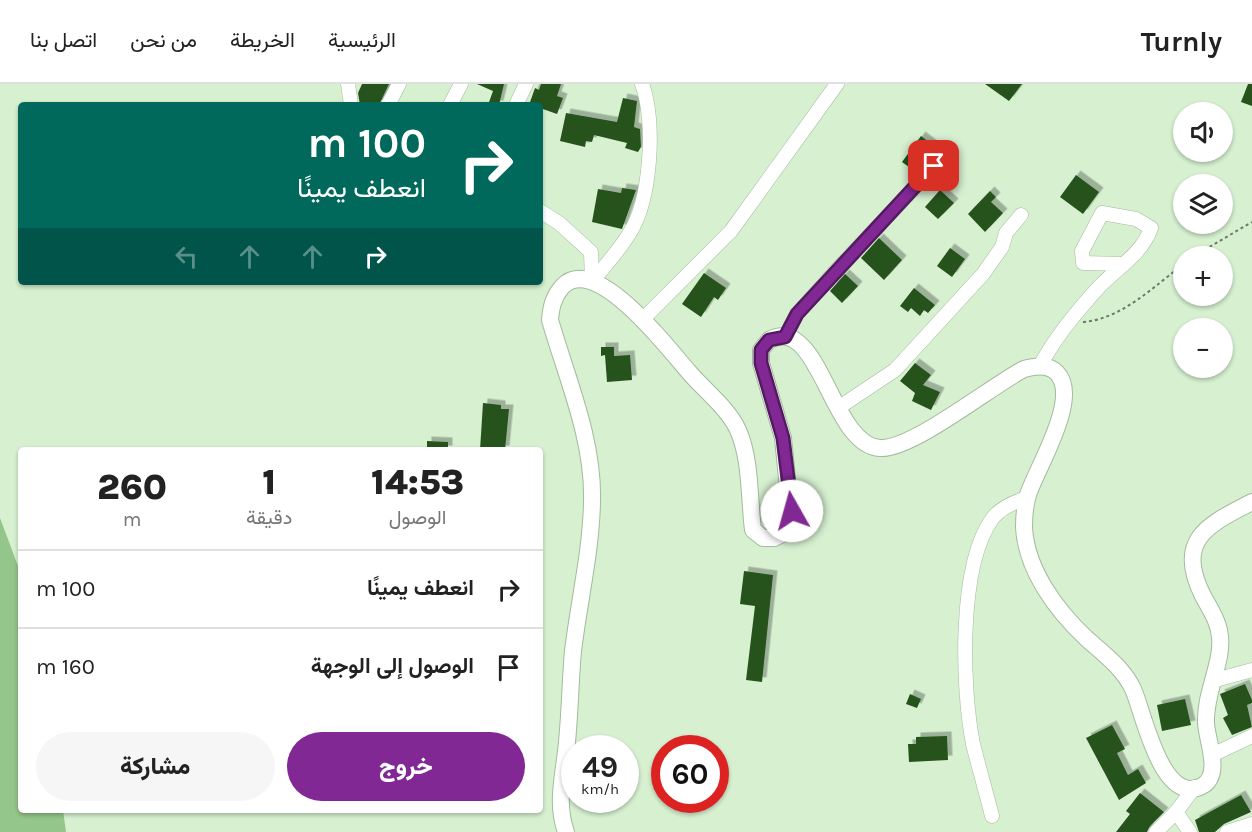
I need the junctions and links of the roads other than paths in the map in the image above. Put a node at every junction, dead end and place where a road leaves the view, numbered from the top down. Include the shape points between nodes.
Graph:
1 (348, 84) edge
2 (399, 84) edge
3 (461, 84) edge
4 (526, 84) edge
5 (642, 84) edge
6 (837, 84) edge
7 (351, 102) edge
8 (390, 102) edge
9 (452, 102) edge
10 (517, 102) edge
11 (947, 153) dead end
12 (543, 213) edge
13 (1021, 215) dead end
14 (1124, 264) junction
15 (592, 282) junction
16 (643, 319) junction
17 (785, 337) junction
18 (1040, 366) junction
19 (838, 408) junction
20 (1027, 498) junction
21 (1252, 502) edge
22 (1252, 670) edge
23 (1212, 681) junction
24 (1252, 736) edge
25 (1212, 755) junction
26 (1195, 787) junction
27 (1176, 812) junction
28 (992, 816) dead end
29 (1252, 824) edge
30 (566, 832) edge
31 (1156, 832) edge
32 (1190, 832) edge
33 (1227, 832) edge

1 - 7 street
2 - 8 street
3 - 9 street
4 - 10 street
5 - 15 street via 651,129 641,209 630,233
6 - 16 street via 731,231
11 - 17 street via 797,314
12 - 15 street via 591,252
13 - 19 street via 983,274 895,370
14 - 14 street via 1146,244 1151,228 1136,219 1102,213 1083,251 1083,263
14 - 18 street via 1052,343
15 - 16 main road via 604,286
15 - 30 main road via 577,279 565,284 551,304 550,321 588,448 592,474 585,578 573,650 560,794
16 - 17 main road via 737,428 753,530 767,538 784,533 792,511 783,438 760,356 769,340
17 - 19 main road via 803,346
18 - 19 main road via 1014,374 957,412 893,447 867,445 853,434
18 - 20 main road via 1056,371 1066,394
20 - 26 main road via 1026,540 1038,575 1056,605 1127,679 1165,770 1176,783
20 - 28 street via 1011,503 993,517 979,542 968,583 967,680 972,732
21 - 23 main road via 1209,526 1194,547 1191,560 1192,571 1220,631 1221,647
22 - 23 street
23 - 25 main road via 1206,711
24 - 25 street
25 - 26 main road via 1209,779
26 - 27 street
27 - 31 street
27 - 32 street
29 - 33 street

